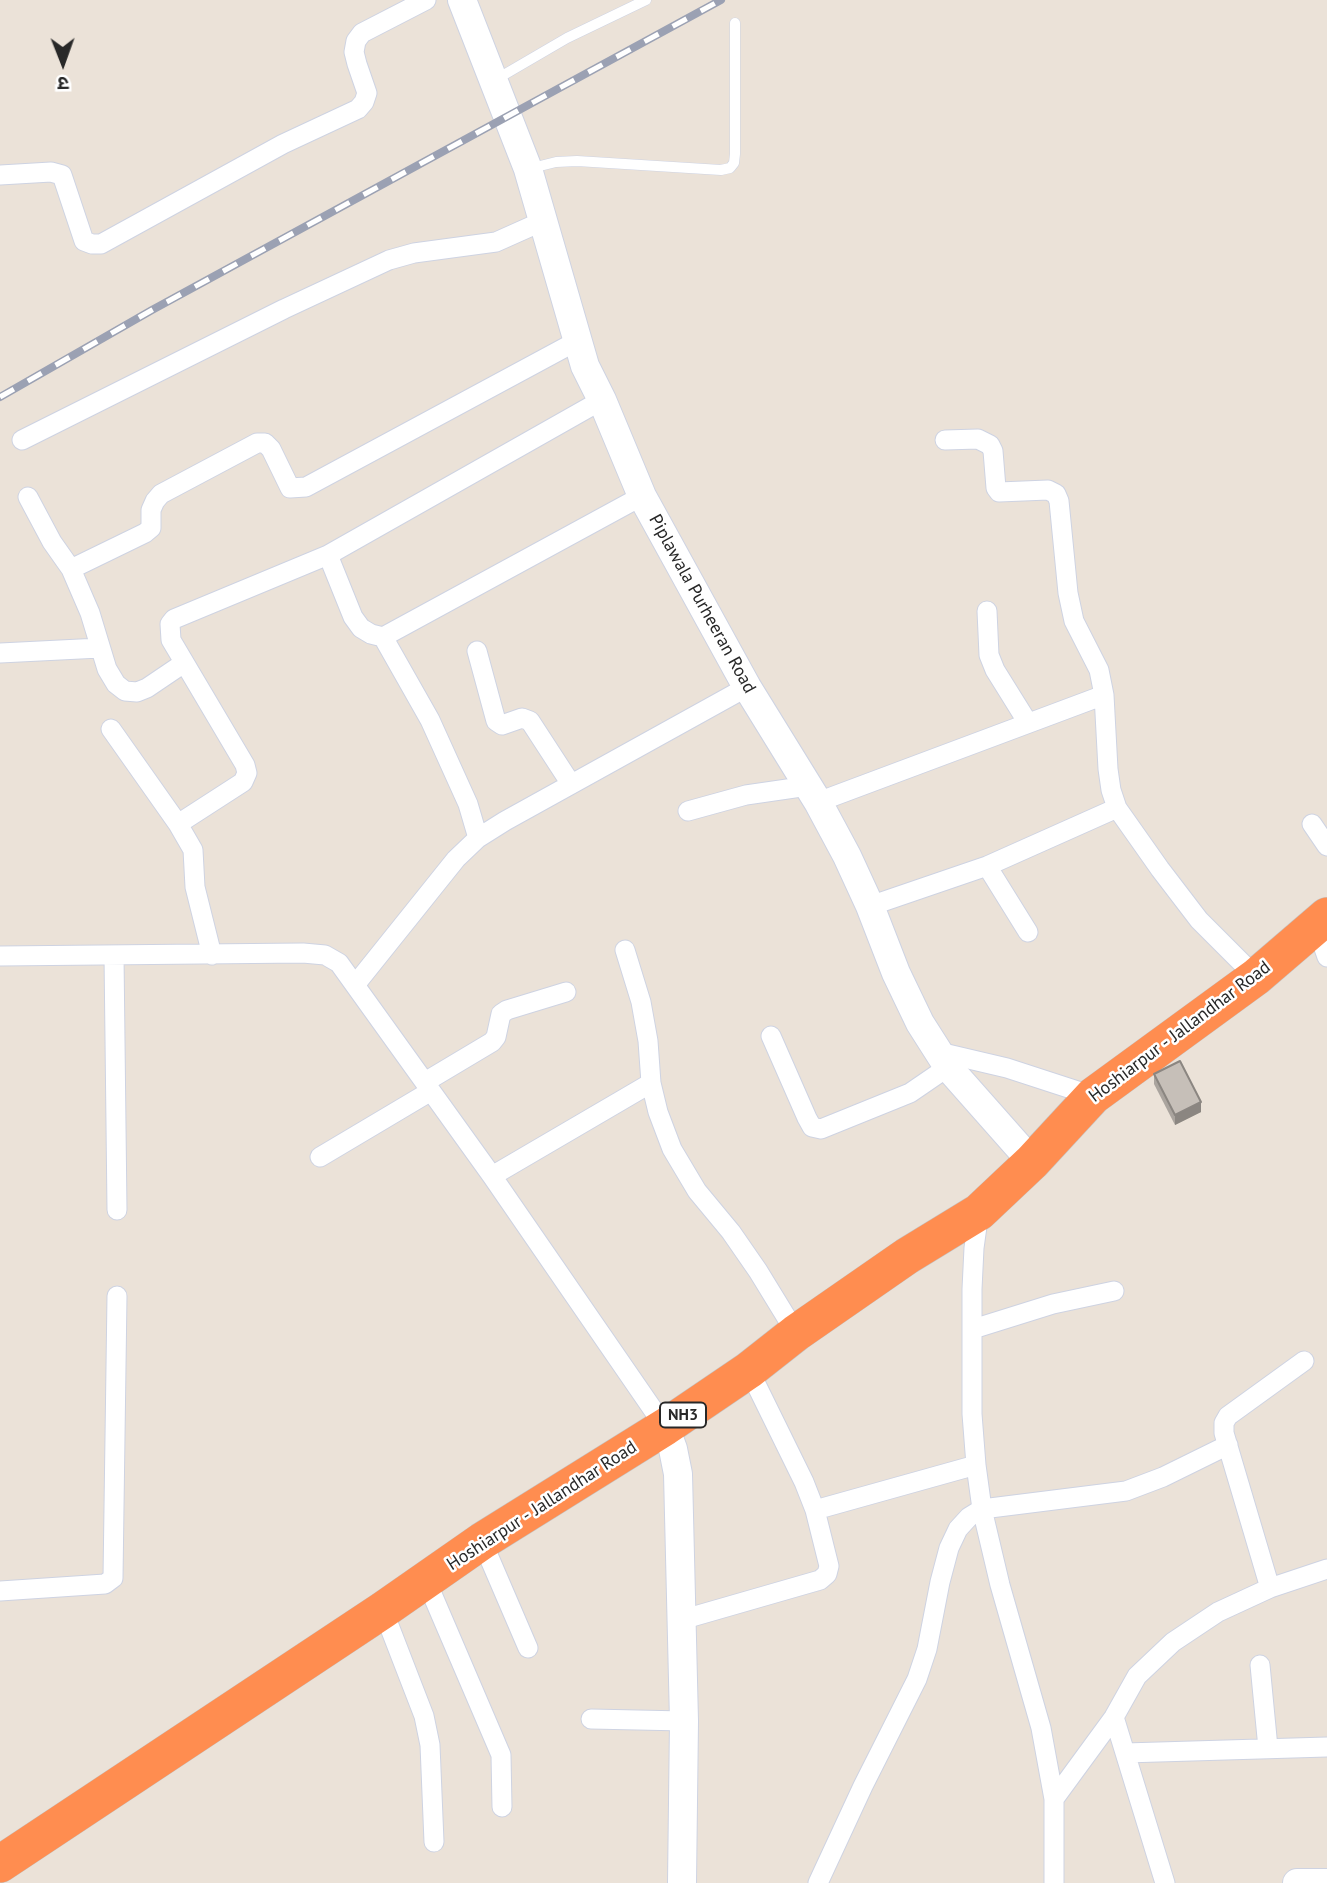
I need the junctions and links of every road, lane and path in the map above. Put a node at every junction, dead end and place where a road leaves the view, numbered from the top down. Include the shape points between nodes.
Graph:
1 (426, 0) edge
2 (462, 0) edge
3 (646, 0) edge
4 (735, 23) dead end
5 (495, 81) junction
6 (528, 169) junction
7 (0, 175) edge
8 (543, 221) junction
9 (576, 341) junction
10 (602, 400) junction
11 (22, 440) dead end
12 (945, 440) dead end
13 (642, 496) junction
14 (28, 497) dead end
15 (328, 555) junction
16 (71, 569) junction
17 (987, 611) dead end
18 (383, 637) junction
19 (100, 648) junction
20 (477, 651) dead end
21 (0, 653) edge
22 (184, 663) junction
23 (747, 687) junction
24 (1104, 695) junction
25 (1028, 723) junction
26 (111, 729) dead end
27 (571, 784) junction
28 (813, 794) junction
29 (1118, 808) junction
30 (688, 811) dead end
31 (178, 824) junction
32 (1312, 824) dead end
33 (478, 838) junction
34 (1327, 846) edge
35 (987, 866) junction
36 (870, 906) junction
37 (1028, 932) dead end
38 (1323, 933) edge
39 (625, 950) dead end
40 (114, 955) junction
41 (212, 955) junction
42 (0, 956) edge
43 (1256, 977) junction
44 (355, 985) junction
45 (566, 992) dead end
46 (771, 1036) dead end
47 (944, 1059) junction
48 (651, 1083) junction
49 (428, 1087) junction
50 (1093, 1096) junction
51 (320, 1157) dead end
52 (1032, 1162) junction
53 (492, 1176) junction
54 (117, 1210) dead end
55 (979, 1212) junction
56 (1114, 1291) dead end
57 (117, 1296) dead end
58 (973, 1329) junction
59 (796, 1333) junction
60 (1304, 1361) dead end
61 (749, 1370) junction
62 (665, 1427) junction
63 (1228, 1445) junction
64 (976, 1465) junction
65 (982, 1509) junction
66 (815, 1510) junction
67 (482, 1541) junction
68 (1327, 1569) edge
69 (426, 1580) junction
70 (1270, 1588) junction
71 (0, 1591) edge
72 (383, 1610) junction
73 (681, 1620) junction
74 (528, 1648) dead end
75 (1259, 1665) dead end
76 (1114, 1717) junction
77 (592, 1719) dead end
78 (684, 1721) junction
79 (1327, 1747) edge
80 (1268, 1748) junction
81 (1125, 1753) junction
82 (1054, 1799) junction
83 (502, 1807) dead end
84 (434, 1842) dead end
85 (1, 1856) edge
86 (682, 1883) edge
87 (818, 1883) edge
88 (1055, 1883) edge
89 (1165, 1883) edge
90 (1297, 1883) edge
91 (1327, 1883) edge

1 - 7 street via 362,33 356,41 354,52 367,93 358,109 283,144 101,244 84,241 62,175
2 - 5 street, Piplawala Purheeran Road
3 - 5 lane via 566,38
4 - 6 lane via 735,154 730,168 577,161
5 - 6 street, Piplawala Purheeran Road
6 - 8 street, Piplawala Purheeran Road
8 - 9 street, Piplawala Purheeran Road
8 - 11 street via 496,242 389,260
9 - 10 street, Piplawala Purheeran Road
9 - 16 street via 306,487 290,488 271,449 257,443 162,495 151,510 151,528 145,533
10 - 13 street, Piplawala Purheeran Road
10 - 15 street
12 - 24 street via 978,439 990,445 999,492 1056,494 1074,621 1099,670
13 - 18 street
13 - 23 street, Piplawala Purheeran Road
14 - 16 street
15 - 18 street via 353,617 361,628
15 - 22 street via 174,619 169,631
16 - 19 street
17 - 25 street via 989,655
18 - 33 street via 430,720 468,804
19 - 21 street
19 - 22 street via 107,669 125,691 148,688
20 - 27 street via 496,721 502,725 523,718 530,721
22 - 31 street via 247,773 243,782
23 - 27 street
23 - 28 street, Piplawala Purheeran Road
24 - 25 street
24 - 29 street via 1108,769
25 - 28 street
26 - 31 street
27 - 33 street
28 - 30 street via 746,794
28 - 36 street, Piplawala Purheeran Road
29 - 35 street
29 - 43 street via 1199,920
31 - 41 street via 195,857 195,887
32 - 34 street
33 - 44 street
35 - 36 street
35 - 37 street
36 - 47 street, Piplawala Purheeran Road via 920,1023
38 - 43 highway, Hoshiarpur - Jallandhar Road / NH3
39 - 48 street via 646,1028
40 - 41 street
40 - 42 street
40 - 54 street
41 - 44 street via 325,955 339,963
43 - 50 highway, Hoshiarpur - Jallandhar Road / NH3
44 - 49 street
45 - 49 street via 501,1014 492,1042
46 - 47 street via 807,1118 821,1129 910,1093
47 - 50 street via 1007,1068
47 - 52 street, Piplawala Purheeran Road
48 - 53 street
48 - 59 street via 672,1149
49 - 51 street
49 - 53 street
50 - 52 highway, Hoshiarpur - Jallandhar Road / NH3
52 - 55 highway, Hoshiarpur - Jallandhar Road / NH3
53 - 62 street
55 - 58 street
55 - 59 highway, Hoshiarpur - Jallandhar Road / NH3
56 - 58 street
57 - 71 street via 113,1578 105,1584
58 - 64 street
59 - 61 highway, Hoshiarpur - Jallandhar Road / NH3
60 - 63 street via 1228,1416 1224,1433
61 - 62 highway, Hoshiarpur - Jallandhar Road / NH3
61 - 66 street
62 - 67 highway, Hoshiarpur - Jallandhar Road / NH3
62 - 73 street via 678,1474
63 - 65 street via 1126,1492
63 - 70 street
64 - 65 street
64 - 66 street
65 - 82 street via 1041,1728
65 - 87 street via 958,1528 949,1548 917,1679
66 - 73 street via 829,1566 820,1580
67 - 69 highway, Hoshiarpur - Jallandhar Road / NH3
67 - 74 street
68 - 70 street
69 - 72 highway, Hoshiarpur - Jallandhar Road / NH3
69 - 83 street via 501,1755
70 - 76 street via 1218,1612 1174,1642 1137,1676
72 - 84 street via 428,1735
72 - 85 highway, Hoshiarpur - Jallandhar Road / NH3
73 - 78 street
75 - 80 street
76 - 81 street
76 - 82 street
77 - 78 street
78 - 86 street
79 - 80 street
80 - 81 street
81 - 89 street
82 - 88 street
90 - 91 street

